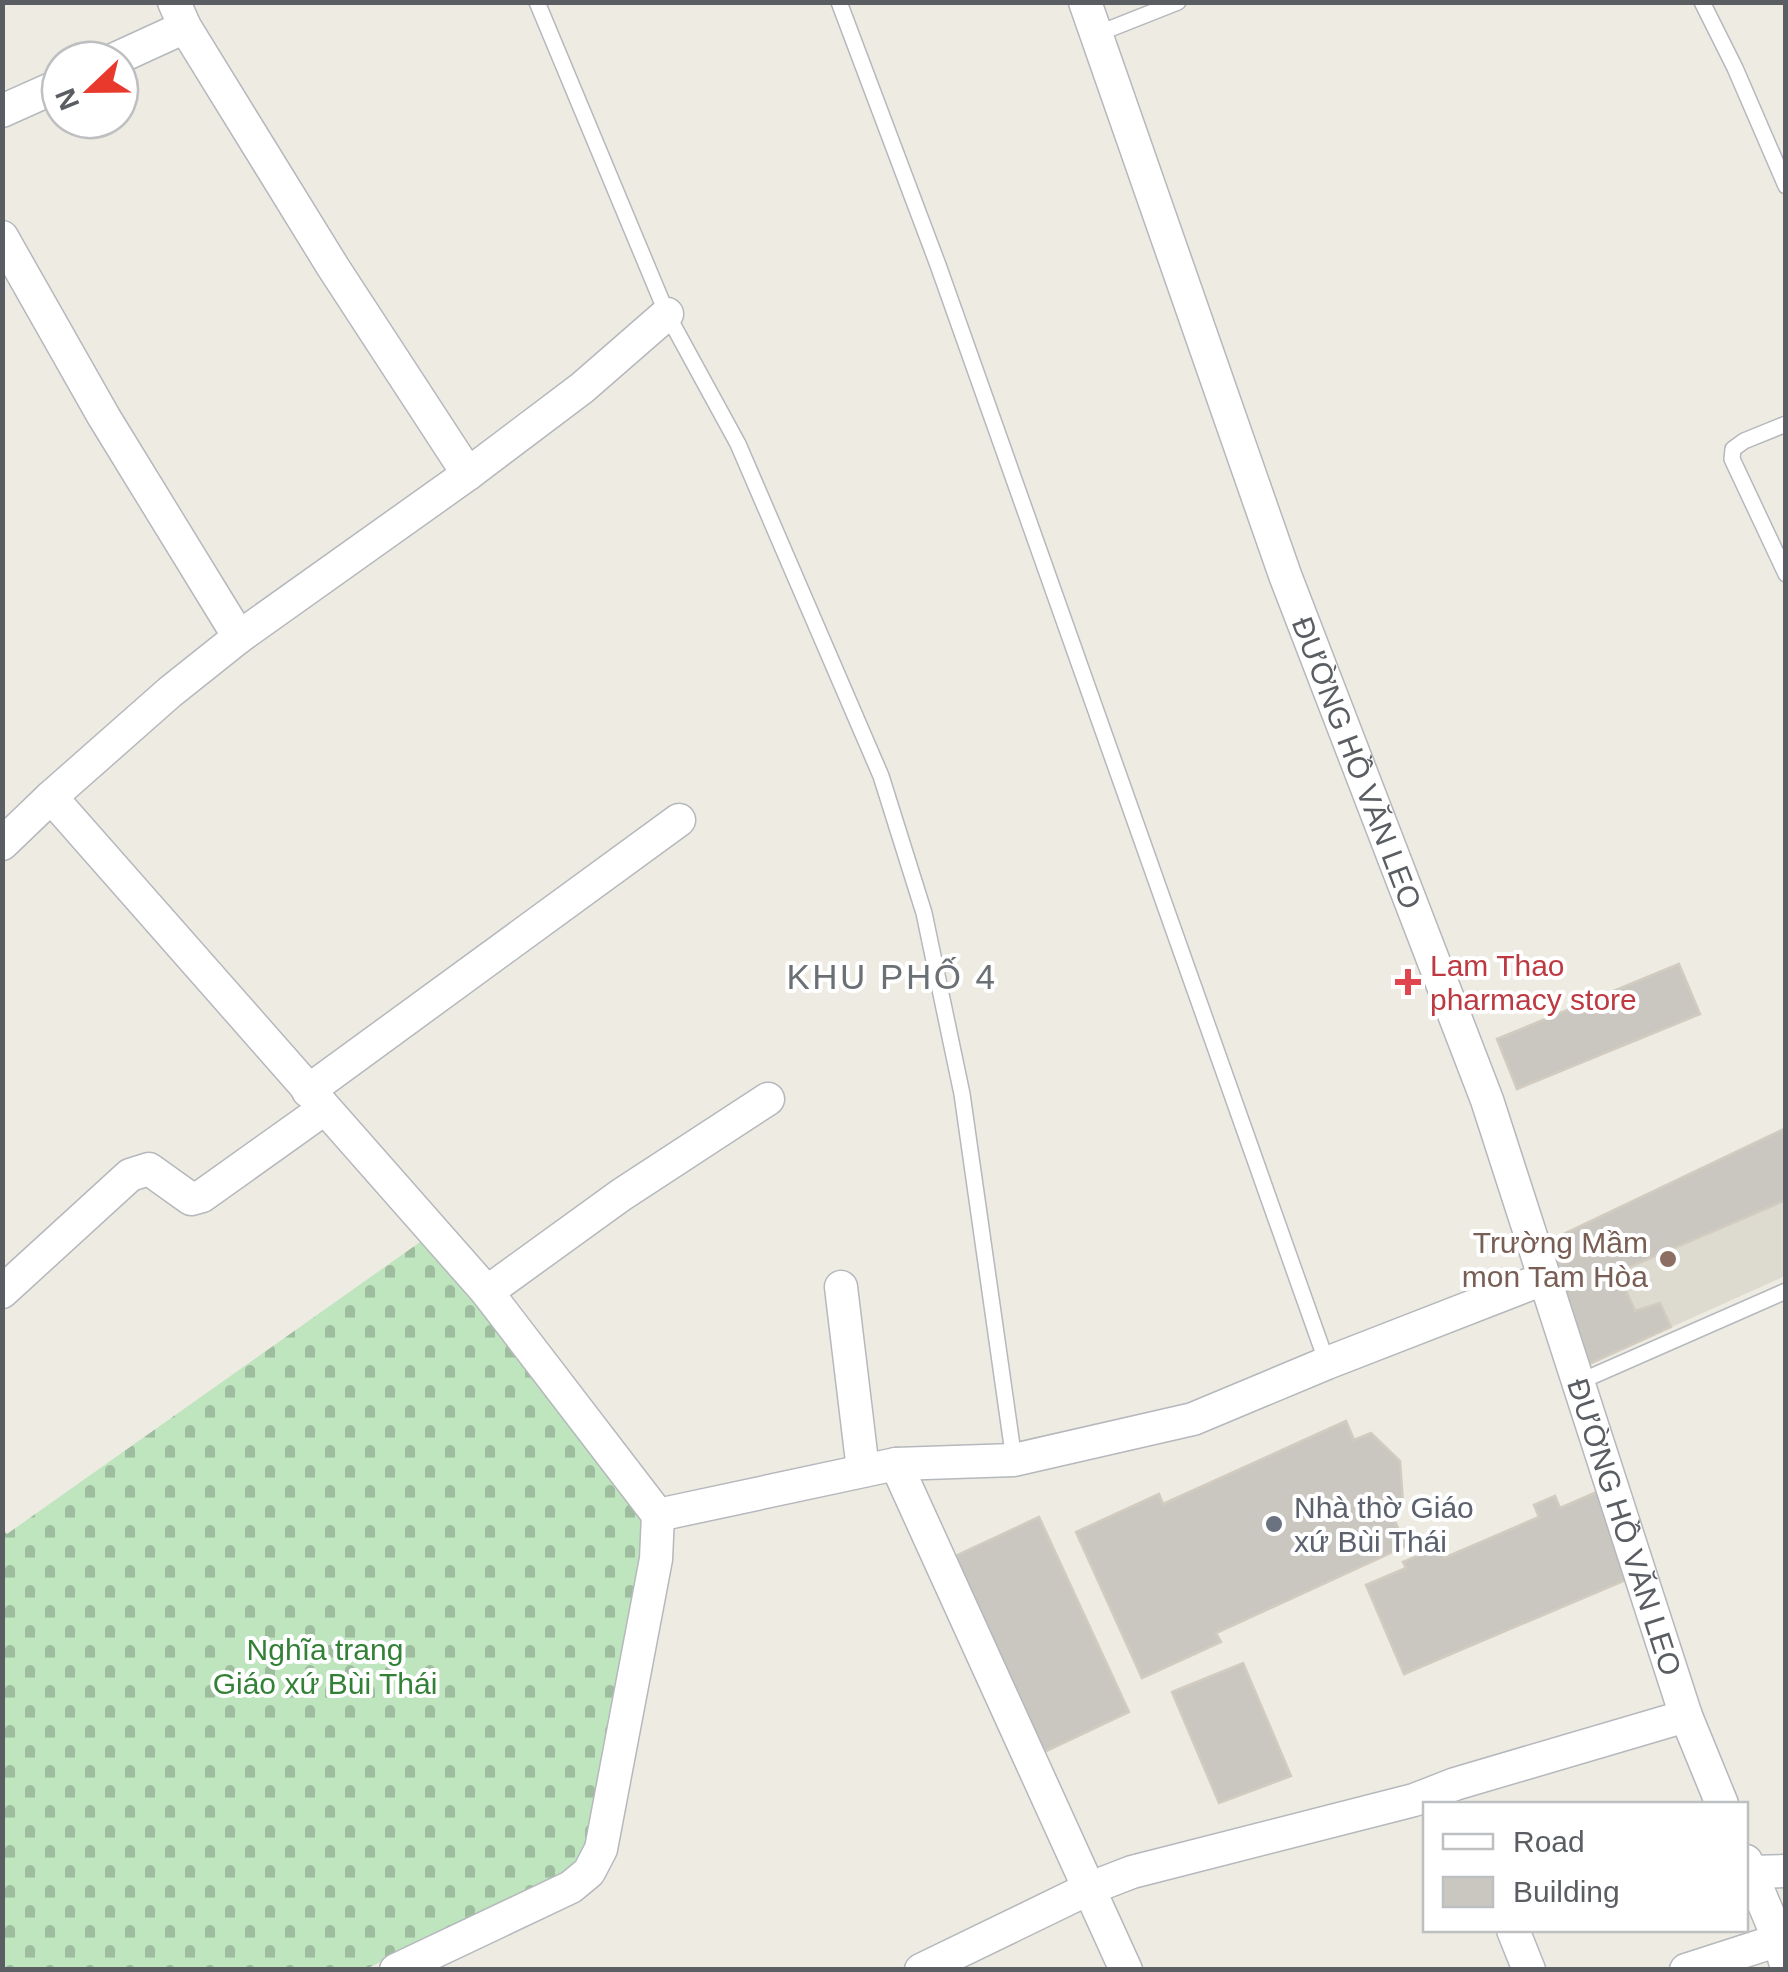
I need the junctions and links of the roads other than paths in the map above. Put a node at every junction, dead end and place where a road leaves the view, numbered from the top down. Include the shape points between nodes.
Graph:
1 (537, 2) edge
2 (839, 2) edge
3 (1178, 2) edge
4 (1702, 2) edge
5 (180, 15) edge
6 (1091, 18) edge
7 (140, 42) edge
8 (40, 93) edge
9 (2, 111) edge
10 (1786, 186) edge
11 (2, 237) edge
12 (667, 314) junction
13 (1786, 424) edge
14 (468, 474) junction
15 (1786, 574) edge
16 (239, 638) junction
17 (50, 797) junction
18 (679, 820) dead end
19 (9, 826) edge
20 (768, 1099) dead end
21 (316, 1100) junction
22 (1543, 1280) junction
23 (841, 1287) dead end
24 (1786, 1291) edge
25 (2, 1292) edge
26 (487, 1292) junction
27 (1327, 1363) junction
28 (1579, 1382) junction
29 (1014, 1460) junction
30 (880, 1467) junction
31 (658, 1515) junction
32 (1686, 1716) junction
33 (1459, 1794) edge
34 (1721, 1802) edge
35 (1748, 1867) edge
36 (1786, 1871) edge
37 (1088, 1889) junction
38 (1514, 1932) edge
39 (1782, 1953) edge
40 (396, 1970) edge
41 (922, 1970) edge
42 (1126, 1970) edge
43 (1529, 1970) edge
44 (1686, 1970) edge

1 - 12 lane
2 - 27 lane
3 - 6 lane
4 - 10 lane
5 - 7 street
5 - 14 street via 332,267
6 - 22 street, ĐƯỜNG HỒ VĂN LEO via 1285,575 1487,1100
8 - 9 street
11 - 16 street
12 - 14 street
12 - 29 lane via 738,444 881,776 924,914 962,1094
13 - 15 lane via 1744,441 1732,458
14 - 16 street
16 - 17 street
17 - 19 street
17 - 21 street
18 - 21 street
20 - 26 street
21 - 25 street via 202,1196 192,1199 149,1170 130,1175
21 - 26 street
22 - 27 street
22 - 28 street, ĐƯỜNG HỒ VĂN LEO
23 - 30 street
24 - 28 lane
26 - 31 street
27 - 29 street via 1193,1419
28 - 32 street, ĐƯỜNG HỒ VĂN LEO
29 - 30 street
30 - 31 street
30 - 37 street
31 - 40 street via 656,1559 601,1849 589,1872 571,1888
32 - 33 street
32 - 34 street, ĐƯỜNG HỒ VĂN LEO
33 - 37 street via 1132,1872
35 - 36 street
35 - 39 street
37 - 41 street
37 - 42 street
38 - 43 street
39 - 44 street

